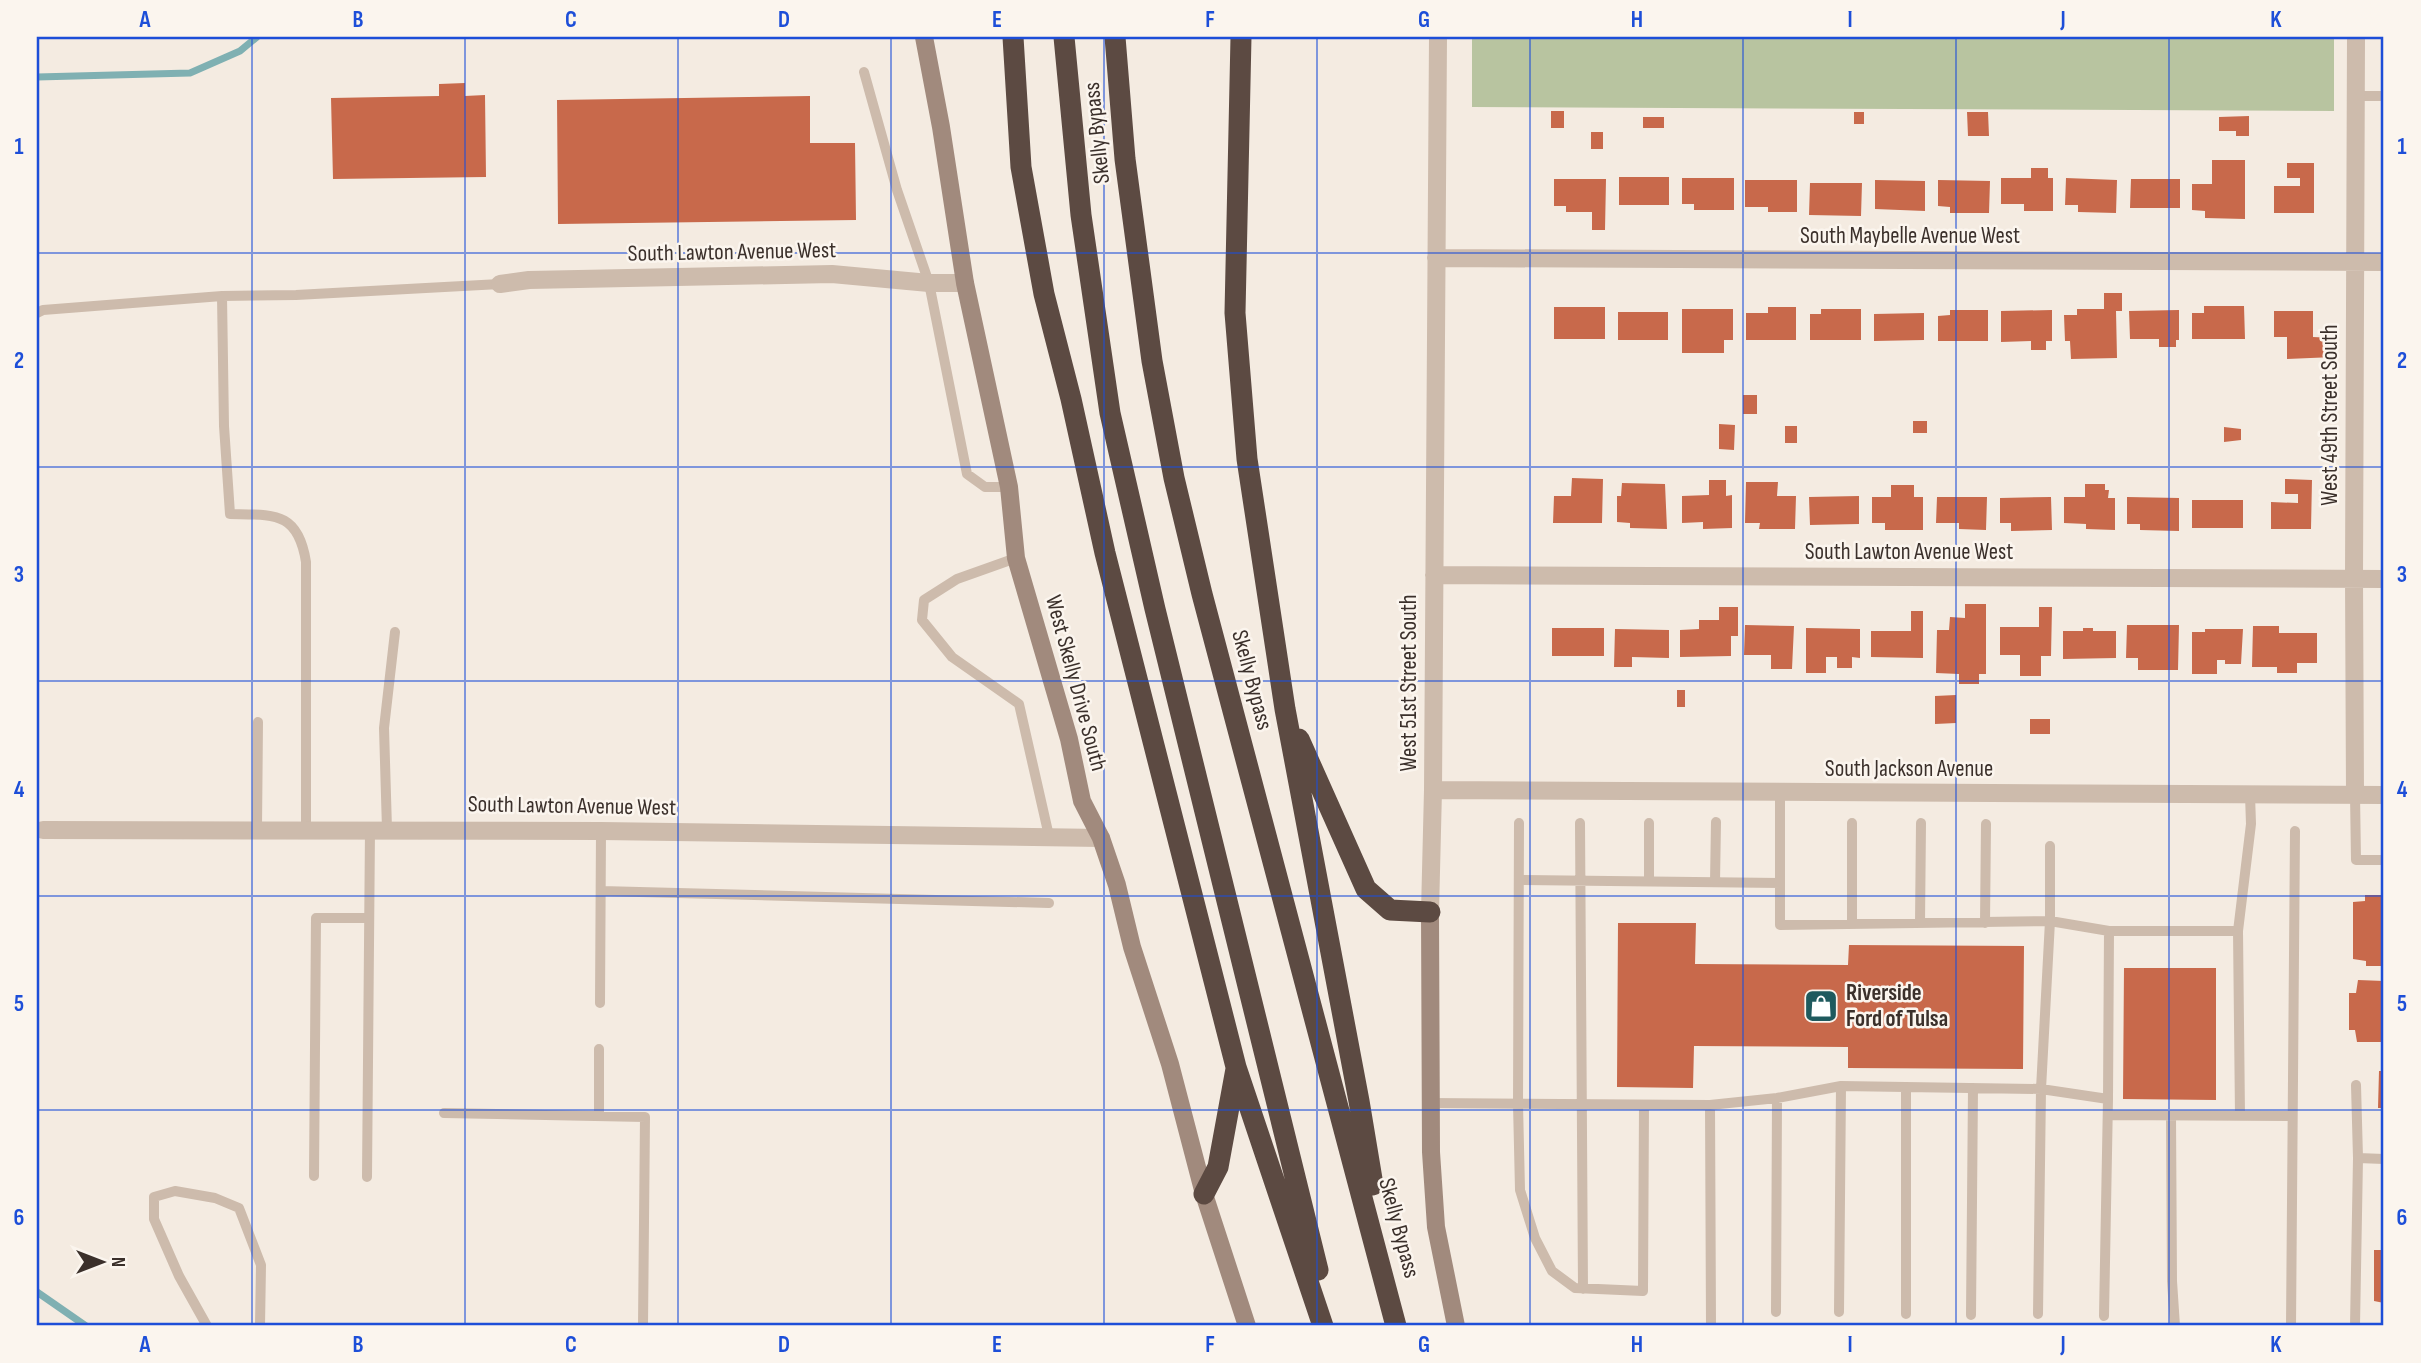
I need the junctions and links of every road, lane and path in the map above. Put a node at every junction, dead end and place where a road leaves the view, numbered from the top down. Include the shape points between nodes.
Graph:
1 (924, 37) edge
2 (1013, 37) edge
3 (1065, 37) edge
4 (1115, 37) edge
5 (1241, 37) edge
6 (1438, 37) edge
7 (2356, 37) edge
8 (864, 72) dead end
9 (2356, 96) junction
10 (2384, 96) edge
11 (1436, 258) junction
12 (2355, 262) junction
13 (2384, 262) edge
14 (929, 283) junction
15 (965, 283) junction
16 (500, 284) joint
17 (222, 296) junction
18 (37, 313) edge
19 (1009, 487) junction
20 (1016, 558) junction
21 (1434, 575) junction
22 (2354, 578) junction
23 (2384, 579) edge
24 (395, 632) dead end
25 (1285, 709) junction
26 (258, 722) dead end
27 (1433, 790) junction
28 (1780, 792) junction
29 (2355, 794) junction
30 (2384, 794) edge
31 (2250, 795) junction
32 (1716, 822) dead end
33 (1649, 823) dead end
34 (1852, 823) dead end
35 (1921, 823) dead end
36 (1519, 824) dead end
37 (1580, 824) dead end
38 (1986, 824) dead end
39 (306, 829) junction
40 (379, 829) junction
41 (257, 830) junction
42 (601, 831) junction
43 (2295, 831) dead end
44 (39, 833) edge
45 (1049, 836) junction
46 (1101, 838) junction
47 (2050, 846) dead end
48 (2384, 860) edge
49 (1519, 880) junction
50 (1580, 880) junction
51 (1649, 881) junction
52 (1715, 882) junction
53 (1780, 883) junction
54 (601, 891) junction
55 (1049, 903) dead end
56 (1430, 912) junction
57 (369, 918) junction
58 (2050, 921) junction
59 (1920, 923) junction
60 (1985, 923) junction
61 (1852, 924) junction
62 (2238, 930) junction
63 (2109, 932) junction
64 (600, 1003) dead end
65 (600, 1049) dead end
66 (1236, 1067) junction
67 (2356, 1085) dead end
68 (1840, 1086) junction
69 (1906, 1087) junction
70 (1973, 1088) junction
71 (2041, 1089) junction
72 (1777, 1098) junction
73 (2108, 1099) junction
74 (1429, 1103) junction
75 (1518, 1104) junction
76 (1582, 1105) junction
77 (1644, 1105) junction
78 (1710, 1105) junction
79 (444, 1113) dead end
80 (2108, 1115) junction
81 (599, 1116) junction
82 (2171, 1116) junction
83 (2240, 1116) junction
84 (2292, 1116) junction
85 (2358, 1158) junction
86 (2384, 1158) edge
87 (314, 1176) dead end
88 (367, 1177) dead end
89 (1204, 1194) junction
90 (1583, 1289) junction
91 (1391, 1301) junction
92 (1776, 1312) dead end
93 (1839, 1312) dead end
94 (1906, 1314) dead end
95 (2038, 1314) dead end
96 (1971, 1315) dead end
97 (2104, 1316) dead end
98 (207, 1326) edge
99 (260, 1326) edge
100 (643, 1326) edge
101 (1247, 1326) edge
102 (1323, 1326) edge
103 (1331, 1326) edge
104 (1396, 1326) edge
105 (1456, 1326) edge
106 (1711, 1326) edge
107 (2175, 1326) edge
108 (2291, 1326) edge
109 (2355, 1326) edge

1 - 15 street, West Skelly Drive South
2 - 66 highway via 1021,167 1044,293
3 - 103 highway, Skelly Bypass via 1081,215 1110,413
4 - 91 highway, Skelly Bypass via 1128,185 1152,361 1174,478
5 - 25 highway via 1235,313 1247,459
6 - 11 street, West 51st Street South
7 - 9 street, West 49th Street South
8 - 14 lane
9 - 10 lane
9 - 12 street, West 49th Street South
11 - 12 street, South Maybelle Avenue West
11 - 21 street, West 51st Street South
12 - 13 street, South Maybelle Avenue West
12 - 22 street, West 49th Street South
14 - 15 street, South Lawton Avenue West
14 - 16 street, South Lawton Avenue West via 832,274
14 - 19 lane via 967,474 985,487
15 - 19 street, West Skelly Drive South
16 - 17 lane
17 - 18 lane
17 - 39 lane via 223,426 230,514 273,515 290,523 303,541
19 - 20 street, West Skelly Drive South
20 - 45 lane via 957,579 924,600 922,620 952,657 1019,704
20 - 46 street, West Skelly Drive South via 1069,739 1082,801
21 - 22 street, South Lawton Avenue West
21 - 27 street, West 51st Street South
22 - 23 street, South Lawton Avenue West
22 - 29 street, West 49th Street South
24 - 40 lane
25 - 56 highway via 1366,889 1390,910
25 - 91 highway via 1359,1101
26 - 41 lane
27 - 28 street, South Jackson Avenue
27 - 56 street, West 51st Street South
28 - 31 street, South Jackson Avenue
28 - 53 lane
29 - 30 street, South Jackson Avenue
29 - 31 street, South Jackson Avenue
29 - 48 lane via 2356,860
31 - 62 lane
32 - 52 lane
33 - 51 lane
34 - 61 lane
35 - 59 lane
36 - 49 lane
37 - 50 lane
38 - 60 lane
39 - 40 street, South Lawton Avenue West
39 - 41 street, South Lawton Avenue West
40 - 42 street, South Lawton Avenue West
40 - 57 lane
41 - 44 street, South Lawton Avenue West
42 - 45 street, South Lawton Avenue West
42 - 54 lane
43 - 84 lane
45 - 46 street, South Lawton Avenue West
46 - 89 street, West Skelly Drive South
47 - 58 lane
49 - 50 lane
49 - 75 lane
50 - 51 lane
50 - 76 lane
51 - 52 lane
52 - 53 lane
53 - 61 lane via 1780,925
54 - 55 lane
54 - 64 lane
56 - 74 street, West 51st Street South
57 - 87 lane via 316,918
57 - 88 lane
58 - 60 lane
58 - 63 lane
58 - 71 lane
59 - 60 lane
59 - 61 lane
62 - 63 lane
62 - 83 lane
63 - 73 lane
65 - 81 lane
66 - 89 highway via 1218,1167
66 - 102 highway
67 - 85 lane
68 - 69 lane
68 - 72 lane
68 - 93 lane
69 - 70 lane
69 - 94 lane
70 - 71 lane
70 - 96 lane
71 - 73 lane
71 - 95 lane
72 - 78 lane
72 - 92 lane
73 - 80 lane
74 - 75 lane
74 - 105 street, West 51st Street South via 1436,1227
75 - 76 lane
75 - 90 lane via 1520,1191 1535,1238 1552,1271
76 - 77 lane
76 - 90 lane
77 - 78 lane
77 - 90 lane via 1643,1291
78 - 106 lane
79 - 81 lane
80 - 82 lane
80 - 97 lane
81 - 100 lane via 645,1117
82 - 83 lane
82 - 107 lane
83 - 84 lane
84 - 108 lane
85 - 86 lane
85 - 109 lane
89 - 101 street, West Skelly Drive South
91 - 104 highway, Skelly Bypass
98 - 99 lane via 154,1219 154,1197 175,1191 215,1198 239,1208 261,1265

